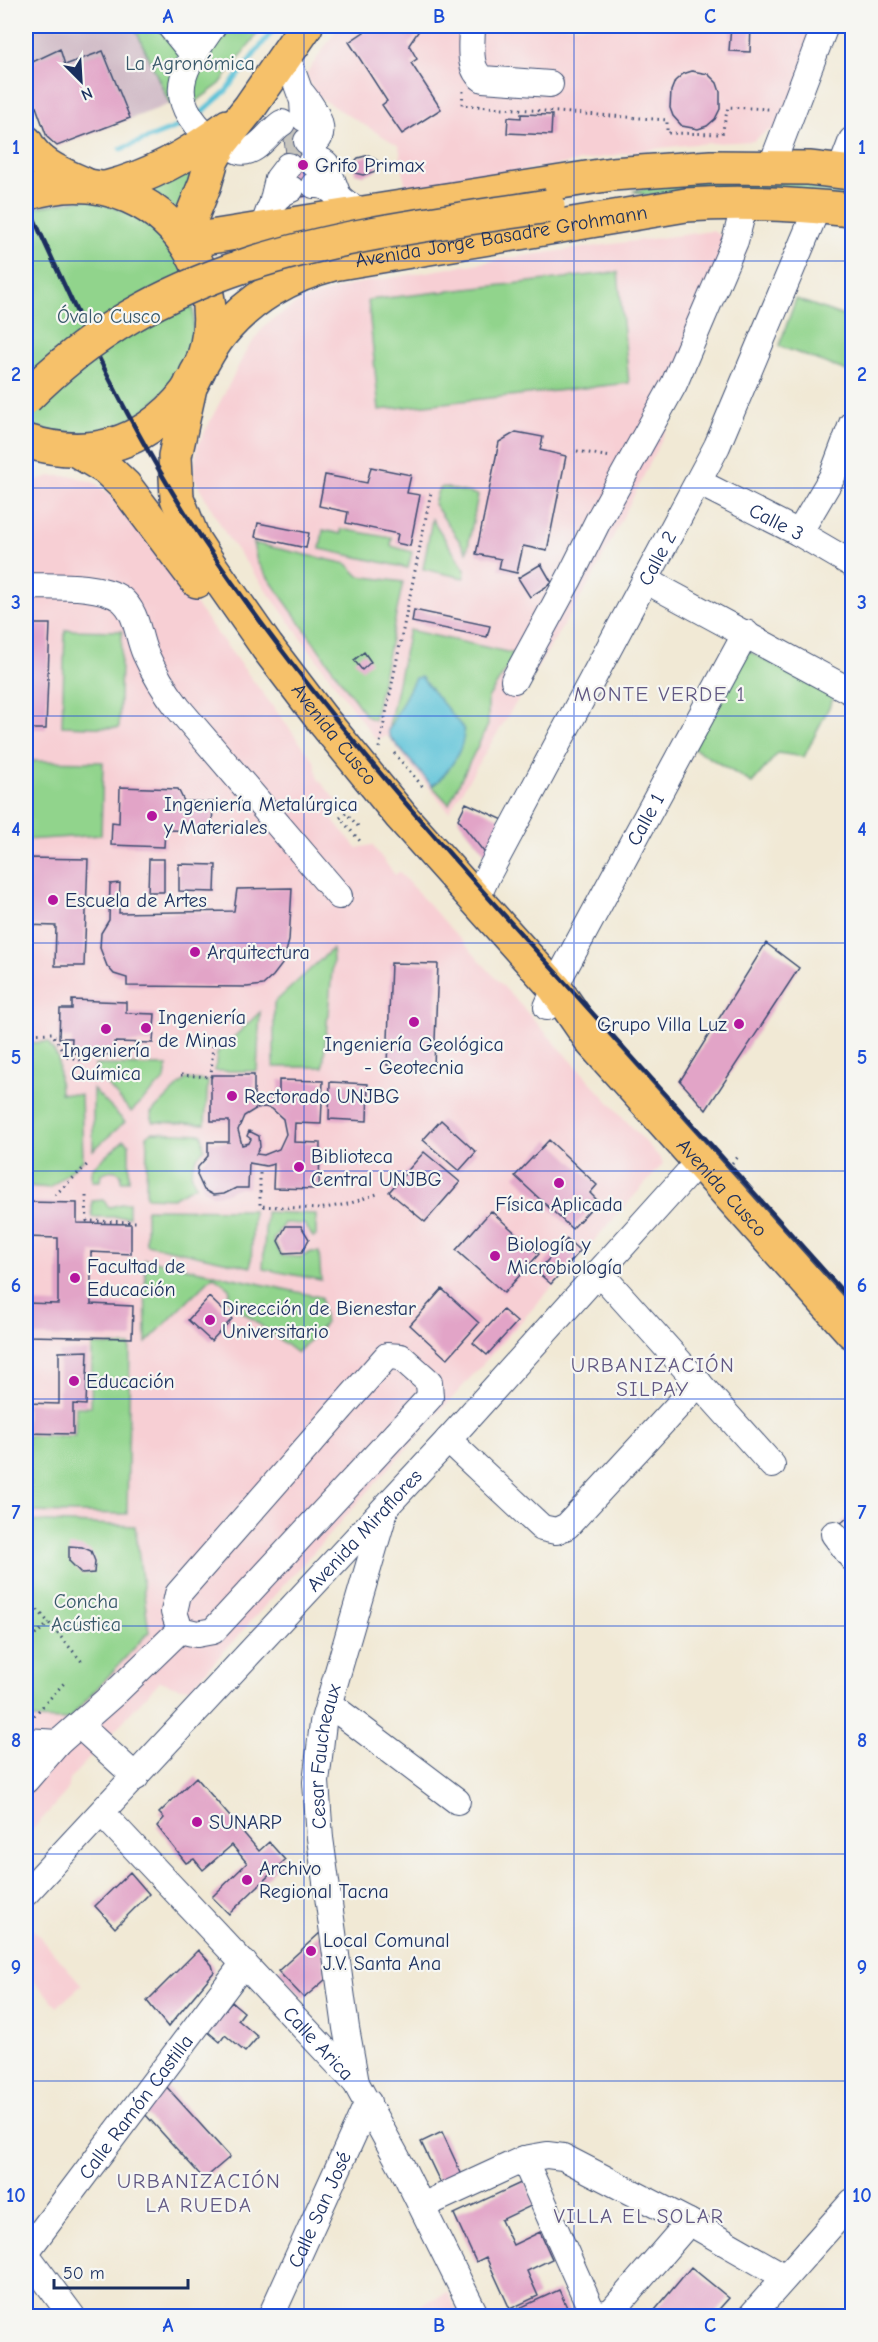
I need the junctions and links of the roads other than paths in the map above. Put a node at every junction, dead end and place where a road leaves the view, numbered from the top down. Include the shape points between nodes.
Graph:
1 (170, 26) edge
2 (213, 26) edge
3 (306, 26) edge
4 (472, 26) edge
5 (825, 26) edge
6 (193, 54) junction
7 (286, 54) junction
8 (550, 84) dead end
9 (852, 140) edge
10 (216, 141) junction
11 (26, 142) edge
12 (297, 159) junction
13 (771, 167) junction
14 (679, 169) junction
15 (846, 173) edge
16 (95, 186) junction
17 (26, 194) edge
18 (745, 203) junction
19 (686, 205) junction
20 (819, 206) junction
21 (548, 207) junction
22 (852, 210) edge
23 (369, 214) junction
24 (244, 232) junction
25 (184, 240) junction
26 (193, 378) junction
27 (26, 398) edge
28 (852, 424) edge
29 (43, 449) edge
30 (698, 482) junction
31 (799, 533) junction
32 (852, 564) edge
33 (645, 580) junction
34 (26, 586) edge
35 (746, 633) junction
36 (514, 680) dead end
37 (852, 692) edge
38 (339, 896) dead end
39 (476, 900) junction
40 (551, 998) junction
41 (699, 1161) junction
42 (600, 1274) junction
43 (852, 1332) edge
44 (699, 1383) junction
45 (448, 1440) junction
46 (772, 1465) dead end
47 (386, 1507) junction
48 (834, 1534) dead end
49 (852, 1558) edge
50 (180, 1630) junction
51 (329, 1704) junction
52 (79, 1725) junction
53 (26, 1741) edge
54 (58, 1743) junction
55 (136, 1777) junction
56 (26, 1780) edge
57 (457, 1801) dead end
58 (102, 1813) junction
59 (26, 1893) edge
60 (244, 1963) junction
61 (362, 2093) junction
62 (524, 2159) junction
63 (852, 2202) edge
64 (422, 2206) junction
65 (689, 2222) junction
66 (26, 2253) edge
67 (785, 2277) junction
68 (72, 2316) edge
69 (271, 2316) edge
70 (476, 2316) edge
71 (751, 2316) edge

1 - 6 street
2 - 6 street
3 - 7 main road
4 - 8 street via 473,68 477,75 483,79
5 - 13 street
6 - 10 street via 183,75 183,102 194,123
7 - 10 main road via 250,107
7 - 12 street via 300,91 321,128
9 - 15 street
10 - 12 street via 240,151
10 - 16 main road via 152,173
10 - 25 main road
11 - 16 main road via 38,159 52,169
12 - 23 street via 348,205
12 - 24 street via 265,223
13 - 14 main road
13 - 15 main road
14 - 21 main road
14 - 23 main road via 612,174
16 - 17 main road via 63,185
16 - 25 main road via 141,201
18 - 19 main road, Avenida Jorge Basadre Grohmann
18 - 20 main road, Avenida Jorge Basadre Grohmann
18 - 36 street via 735,241 674,384
19 - 21 main road
19 - 26 main road, Avenida Jorge Basadre Grohmann via 319,268 261,296 220,335
20 - 22 main road, Avenida Jorge Basadre Grohmann
20 - 30 street, Calle 2
21 - 27 main road, bridge via 338,241 221,272 160,298 103,332
23 - 24 main road
24 - 25 main road
25 - 26 main road via 201,273 208,306 204,352
26 - 29 main road via 175,406 139,434 98,448
26 - 39 main road, Avenida Cusco via 176,456 177,498 194,540 321,718
28 - 31 street via 832,477
29 - 40 main road, Avenida Cusco via 106,468 125,486 407,855
30 - 31 street, Calle 3
30 - 33 street, Calle 2
31 - 32 street, Calle 3
33 - 35 street
33 - 39 street, Calle 2
34 - 38 street via 88,589 120,599 132,613 161,685
35 - 37 street
35 - 40 street, Calle 1
39 - 40 main road, Avenida Cusco
40 - 41 main road, Avenida Cusco
41 - 42 street, Avenida Miraflores
41 - 43 main road, Avenida Cusco
42 - 44 street
42 - 45 street, Avenida Miraflores
44 - 45 street via 567,1526 556,1531 542,1528
44 - 46 street
45 - 47 street, Avenida Miraflores
47 - 51 street, Cesar Faucheaux
47 - 55 street, Avenida Miraflores
48 - 49 street
50 - 50 street via 197,1634 213,1631 430,1397 429,1382 401,1357 387,1356 178,1594 174,1612
50 - 52 street
51 - 57 street
51 - 61 street, Cesar Faucheaux via 316,1782 320,1838 344,2017
52 - 54 street
52 - 55 street
53 - 54 street
54 - 56 street
55 - 58 street, Avenida Miraflores
58 - 59 street, Avenida Miraflores
58 - 60 street, Calle Arica
60 - 61 street, Calle Arica
60 - 66 street, Calle Ramón Castilla
61 - 64 street, Calle Arica
61 - 69 street, Calle San José
62 - 64 street
62 - 65 street via 563,2157
62 - 65 street via 594,2312 613,2310
63 - 67 street
64 - 70 street, Calle Arica
65 - 67 street
66 - 68 street
67 - 71 street

